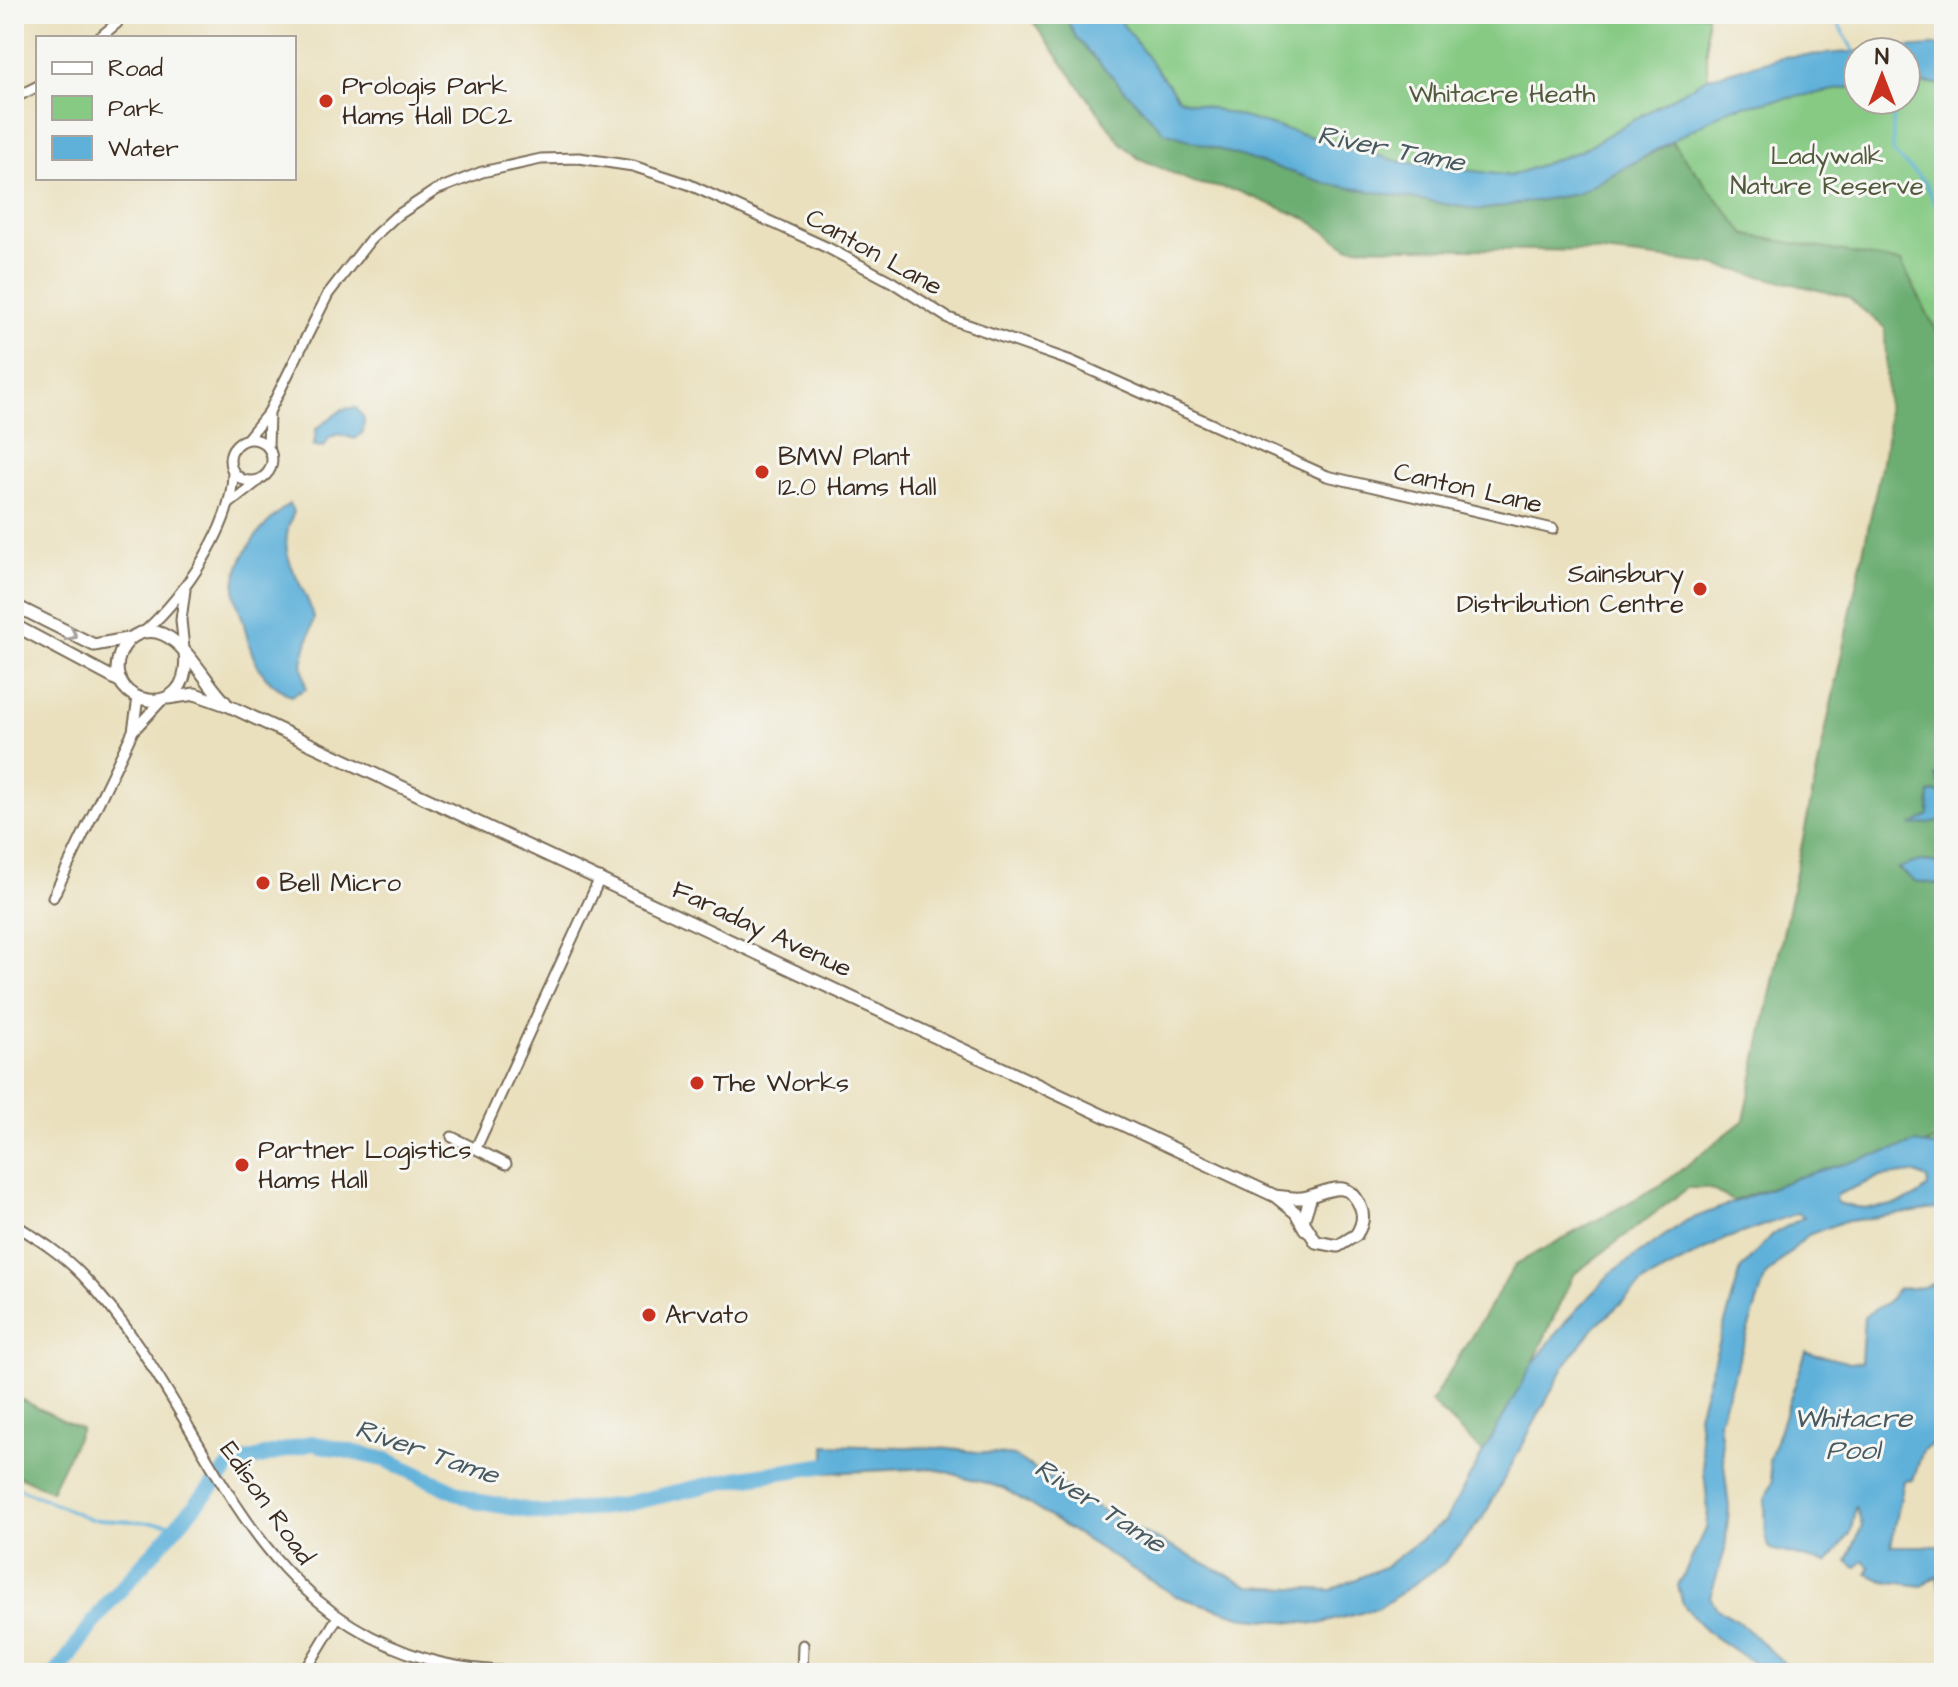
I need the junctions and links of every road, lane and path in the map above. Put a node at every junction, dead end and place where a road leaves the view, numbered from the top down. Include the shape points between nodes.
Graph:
1 (117, 23) dead end
2 (101, 36) edge
3 (36, 87) edge
4 (14, 98) edge
5 (269, 412) junction
6 (247, 439) junction
7 (268, 447) junction
8 (233, 472) junction
9 (258, 481) junction
10 (230, 503) junction
11 (1553, 529) dead end
12 (185, 590) junction
13 (14, 605) edge
14 (14, 625) edge
15 (139, 634) junction
16 (184, 651) junction
17 (121, 682) junction
18 (138, 698) junction
19 (166, 698) junction
20 (229, 706) junction
21 (133, 731) junction
22 (600, 878) junction
23 (53, 897) dead end
24 (452, 1137) dead end
25 (476, 1148) junction
26 (506, 1164) dead end
27 (1275, 1196) junction
28 (1311, 1196) junction
29 (14, 1224) edge
30 (1305, 1229) junction
31 (337, 1618) junction
32 (803, 1645) dead end
33 (304, 1673) edge
34 (569, 1673) edge
35 (802, 1673) edge

1 - 2 street
3 - 4 street
5 - 6 street, Canton Lane
5 - 7 street, Canton Lane
5 - 11 street, Canton Lane via 328,294 395,217 436,190 508,164 607,160 688,184 840,255 948,318 1084,367 1327,476
6 - 7 street
6 - 8 street via 230,454
7 - 9 street via 273,462
8 - 9 street via 244,481
8 - 10 street
9 - 10 street
10 - 12 street
12 - 15 street
12 - 16 street
13 -> 15 street via 94,645
14 - 17 street
15 - 16 street via 168,635
15 - 17 street via 123,646 118,661
16 - 19 street via 187,671 180,687
16 - 20 street, Faraday Avenue
17 - 18 street
18 - 19 street
18 - 21 street
19 - 20 street, Faraday Avenue via 195,694
19 - 21 street
20 - 22 street, Faraday Avenue
21 - 23 street
22 - 25 street
22 - 27 street, Faraday Avenue
24 - 25 street
25 - 26 street
27 - 28 street, Faraday Avenue
27 - 30 street, Faraday Avenue via 1296,1213
28 - 30 street via 1303,1212
28 - 30 street via 1326,1188 1345,1189 1359,1204 1362,1220 1356,1235 1338,1246 1316,1242
29 - 31 street, Edison Road via 83,1276 128,1333 273,1559
31 - 33 street
31 - 34 street, Edison Road via 434,1662
32 - 35 street

